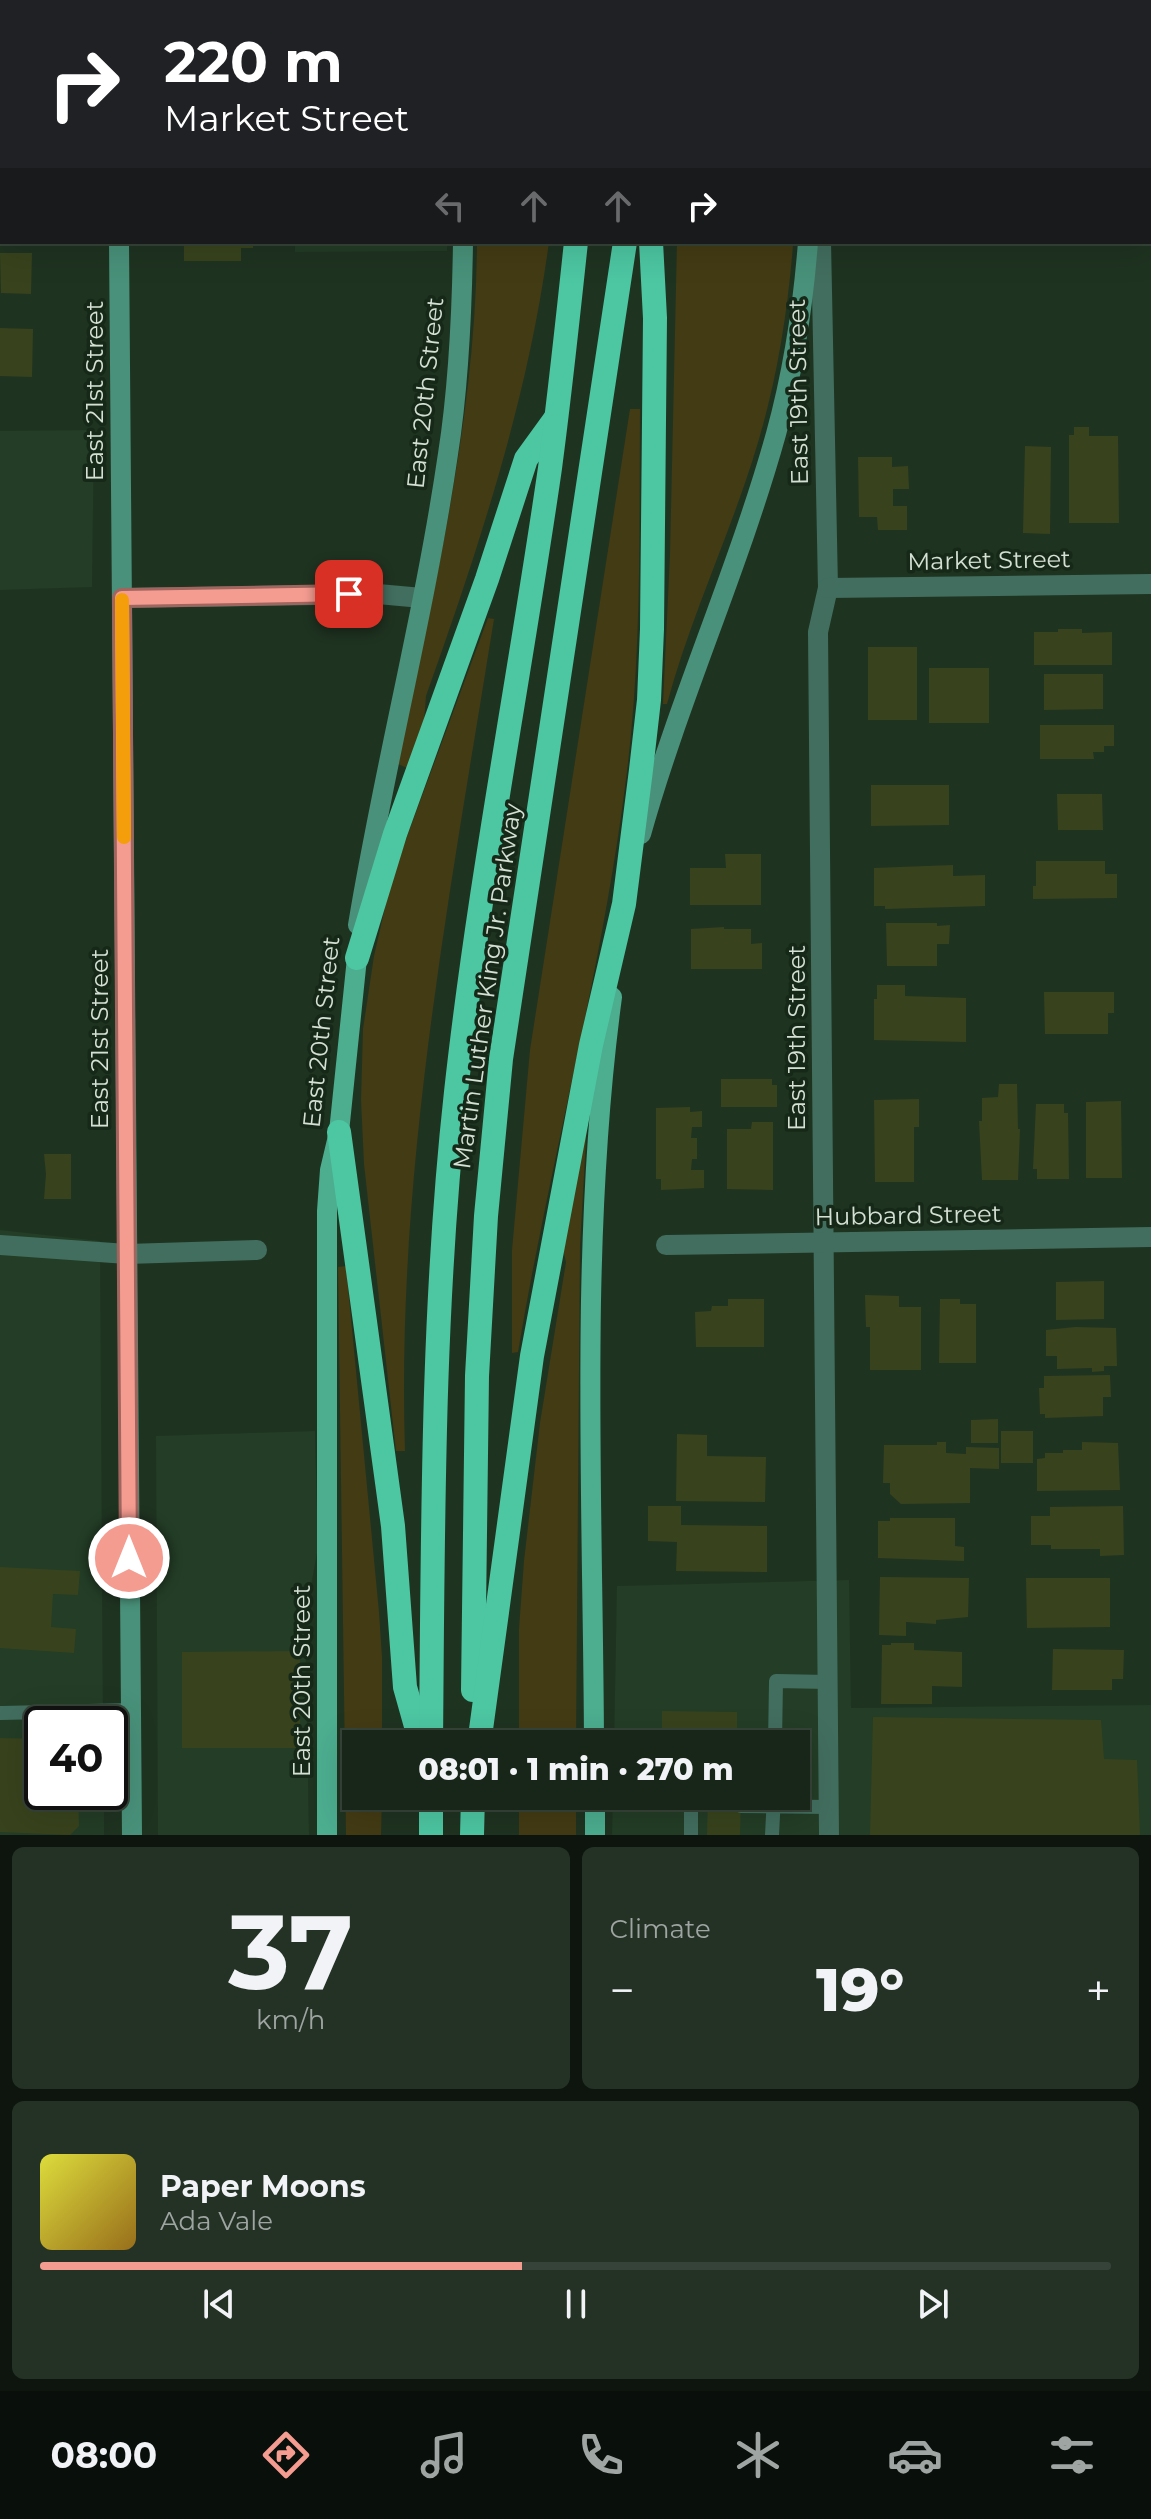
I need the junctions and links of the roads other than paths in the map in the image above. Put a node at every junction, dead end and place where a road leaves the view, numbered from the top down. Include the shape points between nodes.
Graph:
1 (119, 244) edge
2 (463, 244) edge
3 (576, 244) edge
4 (625, 244) edge
5 (651, 244) edge
6 (808, 244) edge
7 (821, 244) edge
8 (556, 417) junction
9 (1151, 584) edge
10 (828, 588) junction
11 (122, 598) junction
12 (422, 598) junction
13 (624, 904) junction
14 (357, 958) junction
15 (339, 1132) junction
16 (1151, 1237) edge
17 (823, 1242) junction
18 (0, 1245) edge
19 (666, 1245) dead end
20 (257, 1250) dead end
21 (127, 1254) junction
22 (828, 1682) junction
23 (131, 1710) junction
24 (1, 1713) edge
25 (417, 1730) edge
26 (431, 1730) edge
27 (473, 1730) edge
28 (481, 1730) edge
29 (594, 1730) edge
30 (775, 1730) edge
31 (810, 1805) edge
32 (829, 1807) junction
33 (431, 1810) edge
34 (473, 1810) edge
35 (595, 1810) edge
36 (691, 1810) edge
37 (773, 1810) edge
38 (132, 1835) edge
39 (327, 1835) edge
40 (431, 1835) edge
41 (472, 1835) edge
42 (595, 1835) edge
43 (691, 1835) edge
44 (772, 1835) edge
45 (829, 1835) edge

1 - 11 street, East 21st Street
2 - 12 street, East 20th Street via 452,423
3 - 8 highway, Martin Luther King Jr. Parkway
4 - 27 highway, Martin Luther King Jr. Parkway via 516,952 492,1150 477,1376
5 - 13 highway via 651,664
6 - 13 street via 791,371 776,434 664,758
7 - 10 street, East 19th Street
8 - 14 highway via 526,459
8 - 26 highway, Martin Luther King Jr. Parkway via 473,960 451,1146 435,1380
9 - 10 street, Market Street
10 - 17 street, East 19th Street via 818,632
11 - 12 street
11 - 21 street, East 21st Street
12 - 14 street, East 20th Street via 375,822
13 - 28 highway via 583,1083 532,1356
13 - 29 main road via 593,1215
14 - 15 main road, East 20th Street
15 - 25 highway via 393,1526 405,1687
15 - 39 main road, East 20th Street via 330,1170 326,1252
16 - 17 street, Hubbard Street
17 - 19 street, Hubbard Street
17 - 22 street, East 19th Street
18 - 21 street
20 - 21 street
21 - 23 street, East 21st Street
22 - 30 lane via 776,1681
22 - 32 street, East 19th Street
23 - 24 lane
23 - 38 street, East 21st Street
31 - 32 lane
32 - 45 street, East 19th Street
33 - 40 highway
34 - 41 highway
35 - 42 main road
36 - 43 lane
37 - 44 lane

